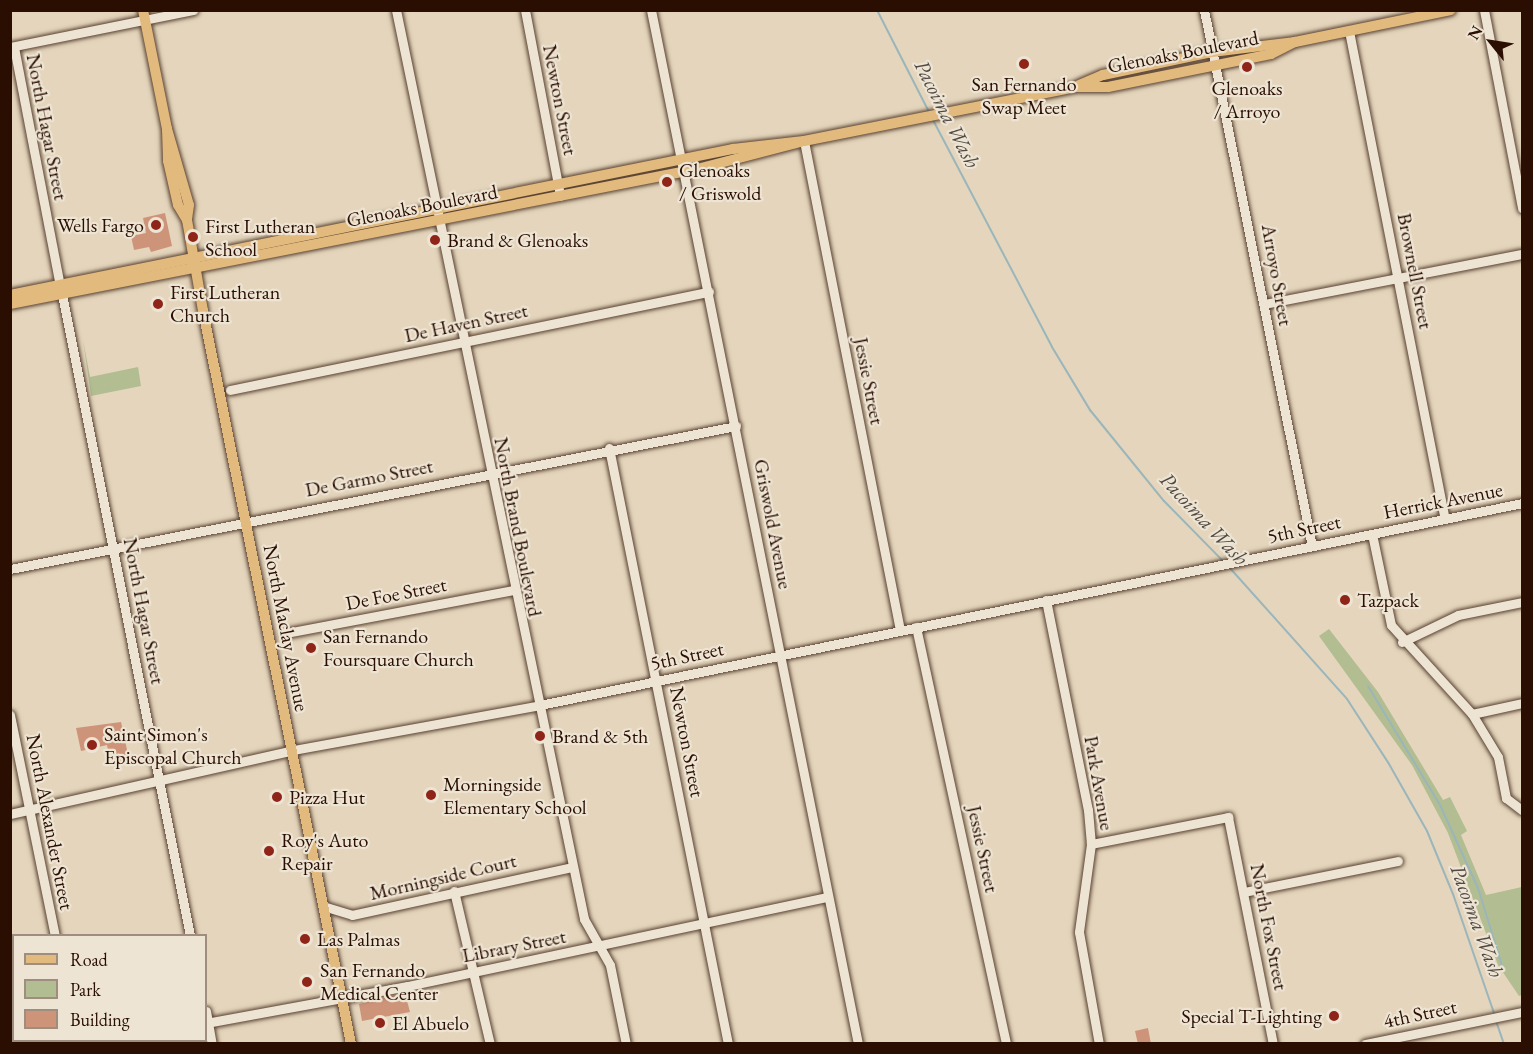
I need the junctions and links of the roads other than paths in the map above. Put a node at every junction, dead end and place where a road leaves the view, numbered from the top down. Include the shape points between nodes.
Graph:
1 (193, 10) edge
2 (396, 10) edge
3 (525, 10) edge
4 (651, 10) edge
5 (1204, 10) edge
6 (1451, 10) edge
7 (1484, 10) edge
8 (144, 15) edge
9 (1349, 31) junction
10 (1295, 42) junction
11 (12, 47) edge
12 (1212, 52) junction
13 (1215, 66) junction
14 (1076, 87) junction
15 (804, 141) junction
16 (680, 159) junction
17 (683, 172) junction
18 (558, 184) junction
19 (560, 196) junction
20 (436, 208) junction
21 (1522, 208) edge
22 (438, 221) junction
23 (1522, 254) edge
24 (194, 256) junction
25 (196, 269) junction
26 (1398, 278) junction
27 (61, 290) junction
28 (709, 292) junction
29 (10, 295) edge
30 (10, 304) edge
31 (1264, 304) junction
32 (463, 342) junction
33 (230, 390) dead end
34 (736, 426) junction
35 (609, 448) junction
36 (489, 472) junction
37 (1522, 503) edge
38 (1445, 519) junction
39 (246, 521) junction
40 (1372, 534) junction
41 (1312, 546) junction
42 (112, 548) junction
43 (10, 569) edge
44 (513, 590) junction
45 (1046, 600) junction
46 (1522, 602) edge
47 (916, 627) junction
48 (900, 629) junction
49 (286, 633) dead end
50 (1402, 642) junction
51 (779, 655) junction
52 (656, 681) junction
53 (1522, 703) edge
54 (540, 705) junction
55 (1472, 714) junction
56 (10, 715) edge
57 (293, 750) junction
58 (160, 783) junction
59 (30, 810) junction
60 (1520, 810) edge
61 (10, 814) edge
62 (1091, 844) junction
63 (1398, 861) dead end
64 (573, 867) junction
65 (454, 891) junction
66 (1244, 892) junction
67 (828, 897) junction
68 (323, 906) junction
69 (704, 923) junction
70 (55, 934) edge
71 (190, 934) edge
72 (598, 946) junction
73 (472, 973) junction
74 (341, 998) junction
75 (1522, 1012) edge
76 (207, 1023) edge
77 (212, 1044) edge
78 (351, 1044) edge
79 (490, 1044) edge
80 (627, 1044) edge
81 (728, 1044) edge
82 (858, 1044) edge
83 (1006, 1044) edge
84 (1099, 1044) edge
85 (1273, 1044) edge
86 (1365, 1044) edge

1 - 8 street
2 - 20 street, North Brand Boulevard
3 - 18 street, Newton Street
4 - 16 street, Griswold Avenue
5 - 12 street, Arroyo Street
6 - 9 main road, Glenoaks Boulevard
7 - 21 street
8 - 11 street
8 - 24 main road, North Maclay Avenue via 167,129 168,161
9 - 10 main road, Glenoaks Boulevard
9 - 26 street, Brownell Street
10 - 12 main road, Glenoaks Boulevard
10 - 13 main road, Glenoaks Boulevard via 1271,54
11 - 27 street, North Hagar Street
12 - 13 street, Arroyo Street
12 - 14 main road, Glenoaks Boulevard via 1103,75
13 - 14 main road, Glenoaks Boulevard via 1108,87
13 - 31 street, Arroyo Street
14 - 15 main road, Glenoaks Boulevard
15 - 16 main road, Glenoaks Boulevard
15 - 17 main road, Glenoaks Boulevard via 782,150
15 - 48 street, Jessie Street
16 - 17 street, Griswold Avenue
16 - 18 main road, Glenoaks Boulevard
17 - 19 main road, Glenoaks Boulevard
17 - 28 street, Griswold Avenue
18 - 19 street, Newton Street
18 - 20 main road, Glenoaks Boulevard
19 - 22 main road, Glenoaks Boulevard
20 - 22 street, North Brand Boulevard
20 - 24 main road, Glenoaks Boulevard
22 - 25 main road, Glenoaks Boulevard
22 - 32 street, North Brand Boulevard
23 - 26 street
24 - 25 main road, North Maclay Avenue
24 - 27 main road, Glenoaks Boulevard
25 - 27 main road, Glenoaks Boulevard
25 - 39 main road, North Maclay Avenue
26 - 31 street
26 - 38 street, Brownell Street
27 - 29 main road, Glenoaks Boulevard
27 - 30 main road, Glenoaks Boulevard
27 - 42 street, North Hagar Street
28 - 32 street, De Haven Street
28 - 34 street, Griswold Avenue
31 - 41 street, Arroyo Street
32 - 33 street, De Haven Street
32 - 36 street, North Brand Boulevard
34 - 35 street, De Garmo Street
34 - 51 street, Griswold Avenue
35 - 36 street, De Garmo Street
35 - 52 street, Newton Street
36 - 39 street, De Garmo Street
36 - 44 street, North Brand Boulevard
37 - 38 street, Herrick Avenue
38 - 40 street, Herrick Avenue
39 - 42 street, De Garmo Street
39 - 57 main road, North Maclay Avenue
40 - 41 street, 5th Street
40 - 50 street via 1386,611
41 - 45 street, 5th Street
42 - 43 street, De Garmo Street
42 - 58 street, North Hagar Street
44 - 49 street, De Foe Street
44 - 54 street, North Brand Boulevard
45 - 47 street, 5th Street
45 - 62 street, Park Avenue
46 - 50 street via 1458,615 1429,625
47 - 48 street, 5th Street
47 - 83 street, Jessie Street
48 - 51 street, 5th Street
50 - 55 street
51 - 52 street, 5th Street
51 - 67 street, Griswold Avenue
52 - 54 street, 5th Street
52 - 69 street, Newton Street
53 - 55 street
54 - 57 street, 5th Street
54 - 64 street, North Brand Boulevard
55 - 60 street via 1498,757 1506,798
56 - 59 street, North Alexander Street
57 - 58 street, 5th Street
57 - 68 main road, North Maclay Avenue
58 - 59 street, 5th Street
58 - 71 street, North Hagar Street
59 - 61 street, 5th Street
59 - 70 street, North Alexander Street
62 - 66 street, North Fox Street via 1228,817
62 - 84 street, Park Avenue via 1079,932
63 - 66 street
64 - 65 street, Morningside Court
64 - 72 street, North Brand Boulevard via 585,923
65 - 68 street, Morningside Court via 352,915
65 - 73 street
66 - 85 street, North Fox Street
67 - 69 street, Library Street
67 - 82 street, Griswold Avenue
68 - 74 main road, North Maclay Avenue
69 - 72 street, Library Street
69 - 81 street, Newton Street
72 - 73 street, Library Street
72 - 80 street, North Brand Boulevard via 611,968
73 - 74 street, Library Street
73 - 79 street
74 - 76 street, Library Street
74 - 78 main road, North Maclay Avenue
75 - 86 street, 4th Street
76 - 77 street

